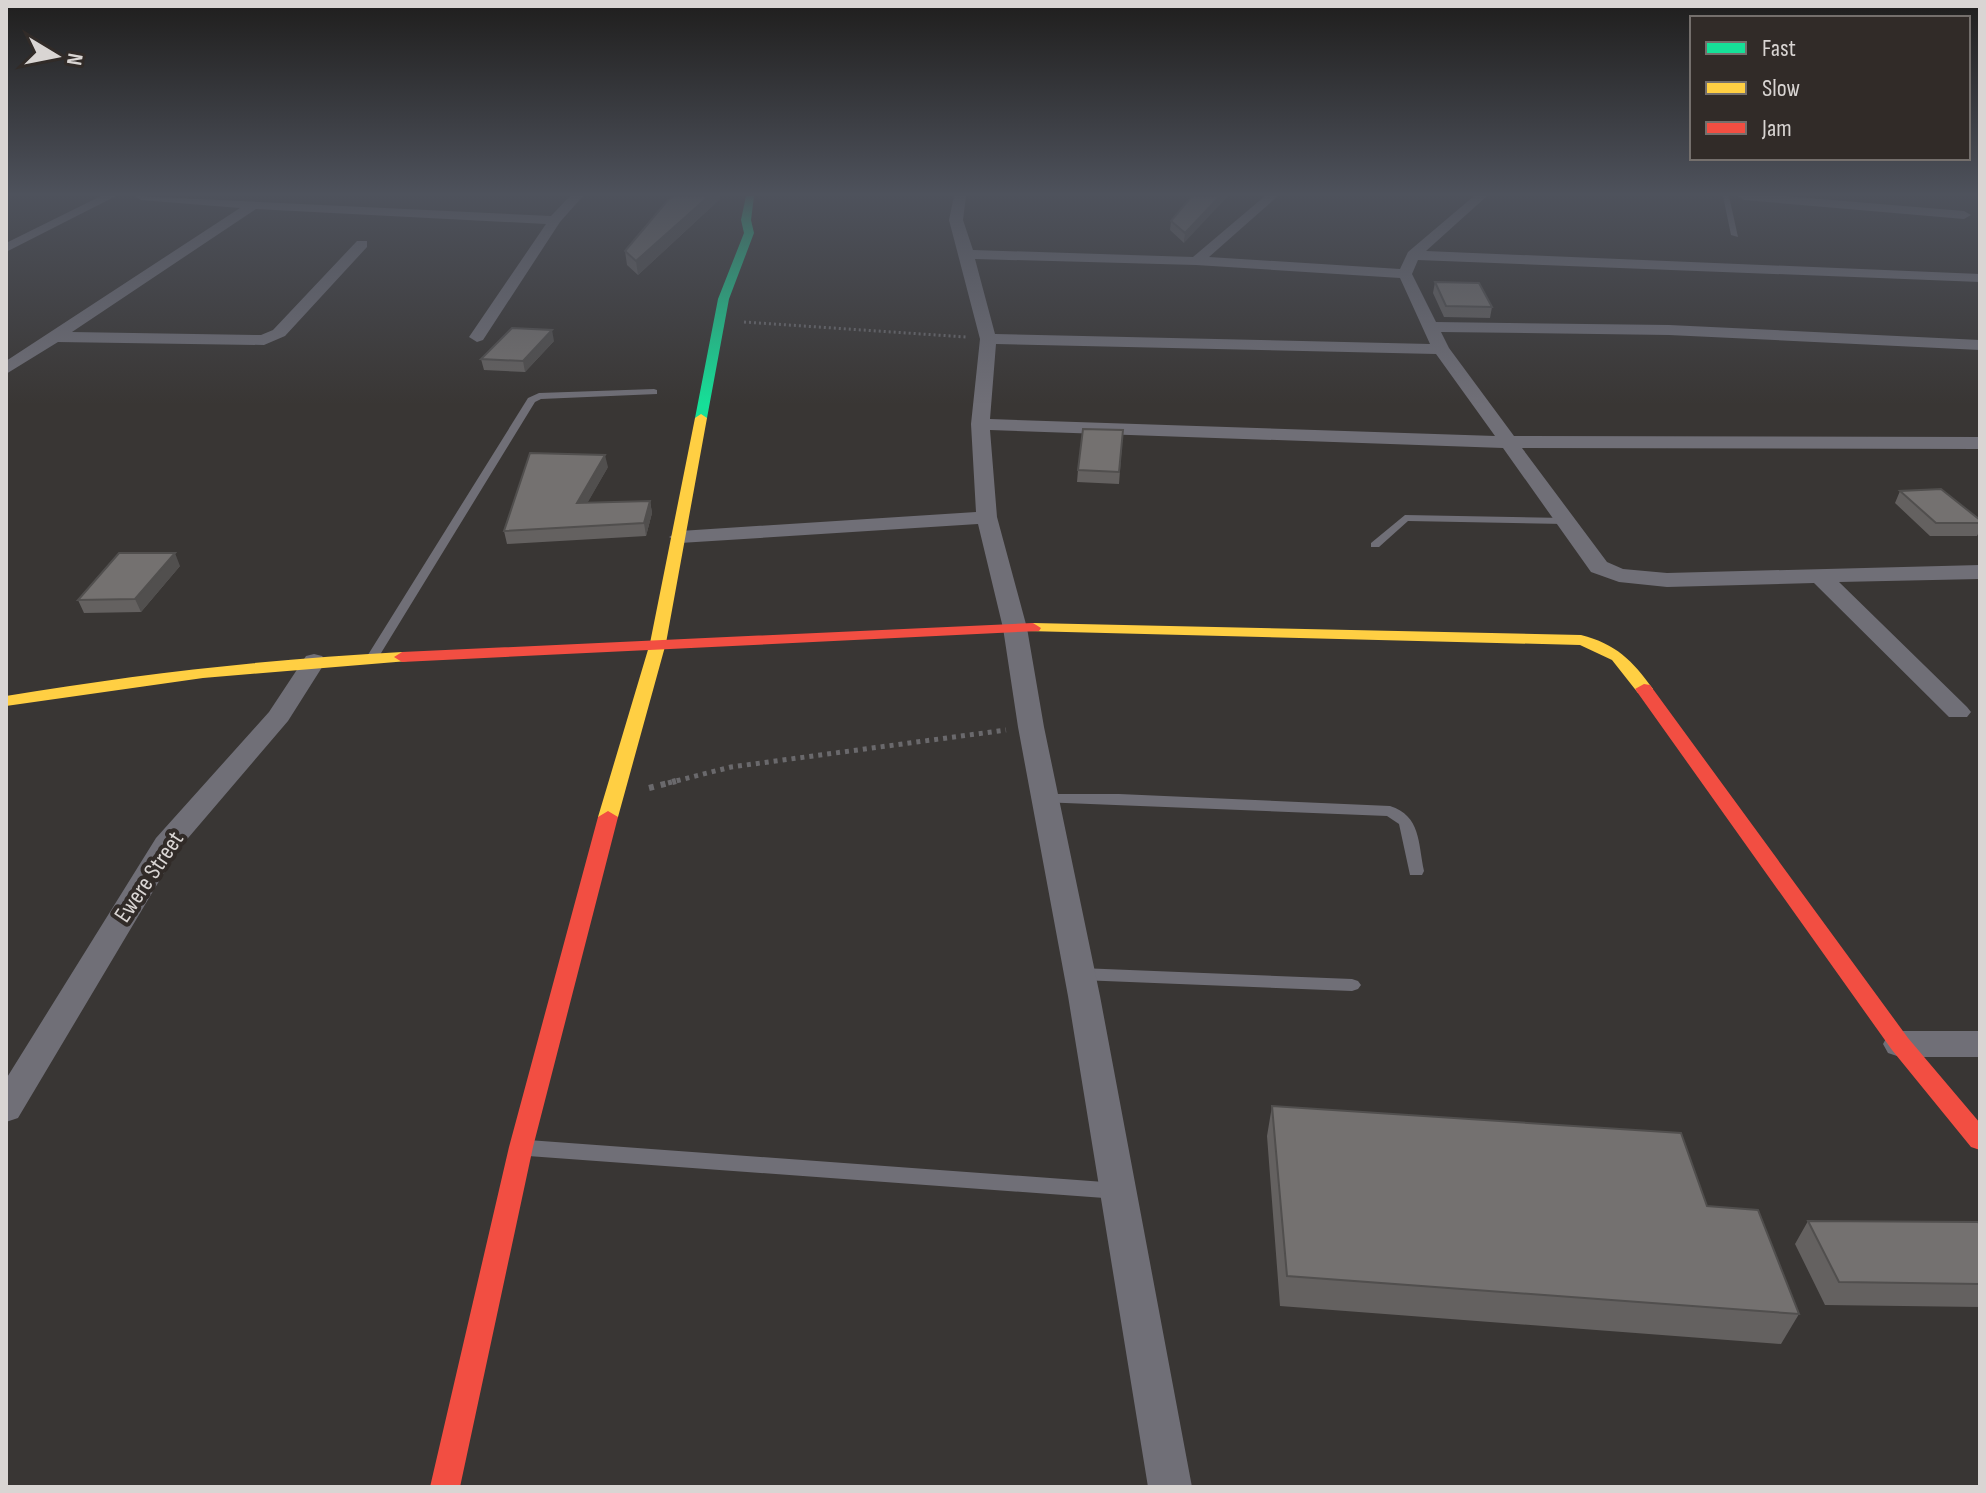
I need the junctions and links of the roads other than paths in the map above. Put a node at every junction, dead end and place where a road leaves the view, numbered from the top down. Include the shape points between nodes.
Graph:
1 (162, 266) edge
2 (342, 266) edge
3 (525, 266) edge
4 (735, 266) edge
5 (970, 266) edge
6 (1271, 266) edge
7 (1409, 266) edge
8 (1676, 266) edge
9 (1405, 274) junction
10 (1980, 278) edge
11 (1429, 327) junction
12 (54, 337) junction
13 (477, 337) dead end
14 (988, 339) junction
15 (1980, 345) edge
16 (1441, 349) junction
17 (6, 369) edge
18 (654, 392) dead end
19 (980, 424) junction
20 (1507, 442) junction
21 (1980, 443) edge
22 (987, 517) junction
23 (1565, 521) junction
24 (680, 537) junction
25 (1375, 545) dead end
26 (1980, 572) edge
27 (1820, 576) junction
28 (1015, 628) junction
29 (658, 643) junction
30 (372, 658) junction
31 (314, 661) junction
32 (6, 701) edge
33 (1958, 712) dead end
34 (1045, 799) junction
35 (1416, 871) dead end
36 (1080, 974) junction
37 (1352, 985) dead end
38 (1900, 1044) junction
39 (1980, 1044) edge
40 (6, 1108) edge
41 (1980, 1140) edge
42 (521, 1147) junction
43 (1118, 1191) junction
44 (445, 1487) edge
45 (1170, 1487) edge

1 - 12 street
2 - 12 street via 279,333 264,340
3 - 13 street
4 - 24 street via 719,322
5 - 14 street
6 - 9 street
7 - 9 street
8 - 10 street
9 - 11 street
11 - 15 street via 1669,330
11 - 16 street
12 - 17 street
14 - 16 street
14 - 19 street
16 - 20 street
18 - 30 lane via 531,400
19 - 20 street
19 - 22 street
20 - 21 street
20 - 23 street
22 - 24 street
22 - 28 street
23 - 25 lane via 1405,518
23 - 27 street via 1599,567 1619,575 1667,580
24 - 29 street
26 - 27 street
27 - 33 street
28 - 29 street
28 - 34 street
28 - 38 street via 1581,640 1603,645 1620,656
29 - 30 street
29 - 42 street
30 - 31 street
31 - 32 street via 107,683
31 - 40 street, Ewere Street via 279,716 166,845
34 - 35 lane via 1390,811 1406,822
34 - 36 street
36 - 37 lane
36 - 43 street
38 - 39 street
38 - 41 street
42 - 43 lane
42 - 44 street
43 - 45 street

